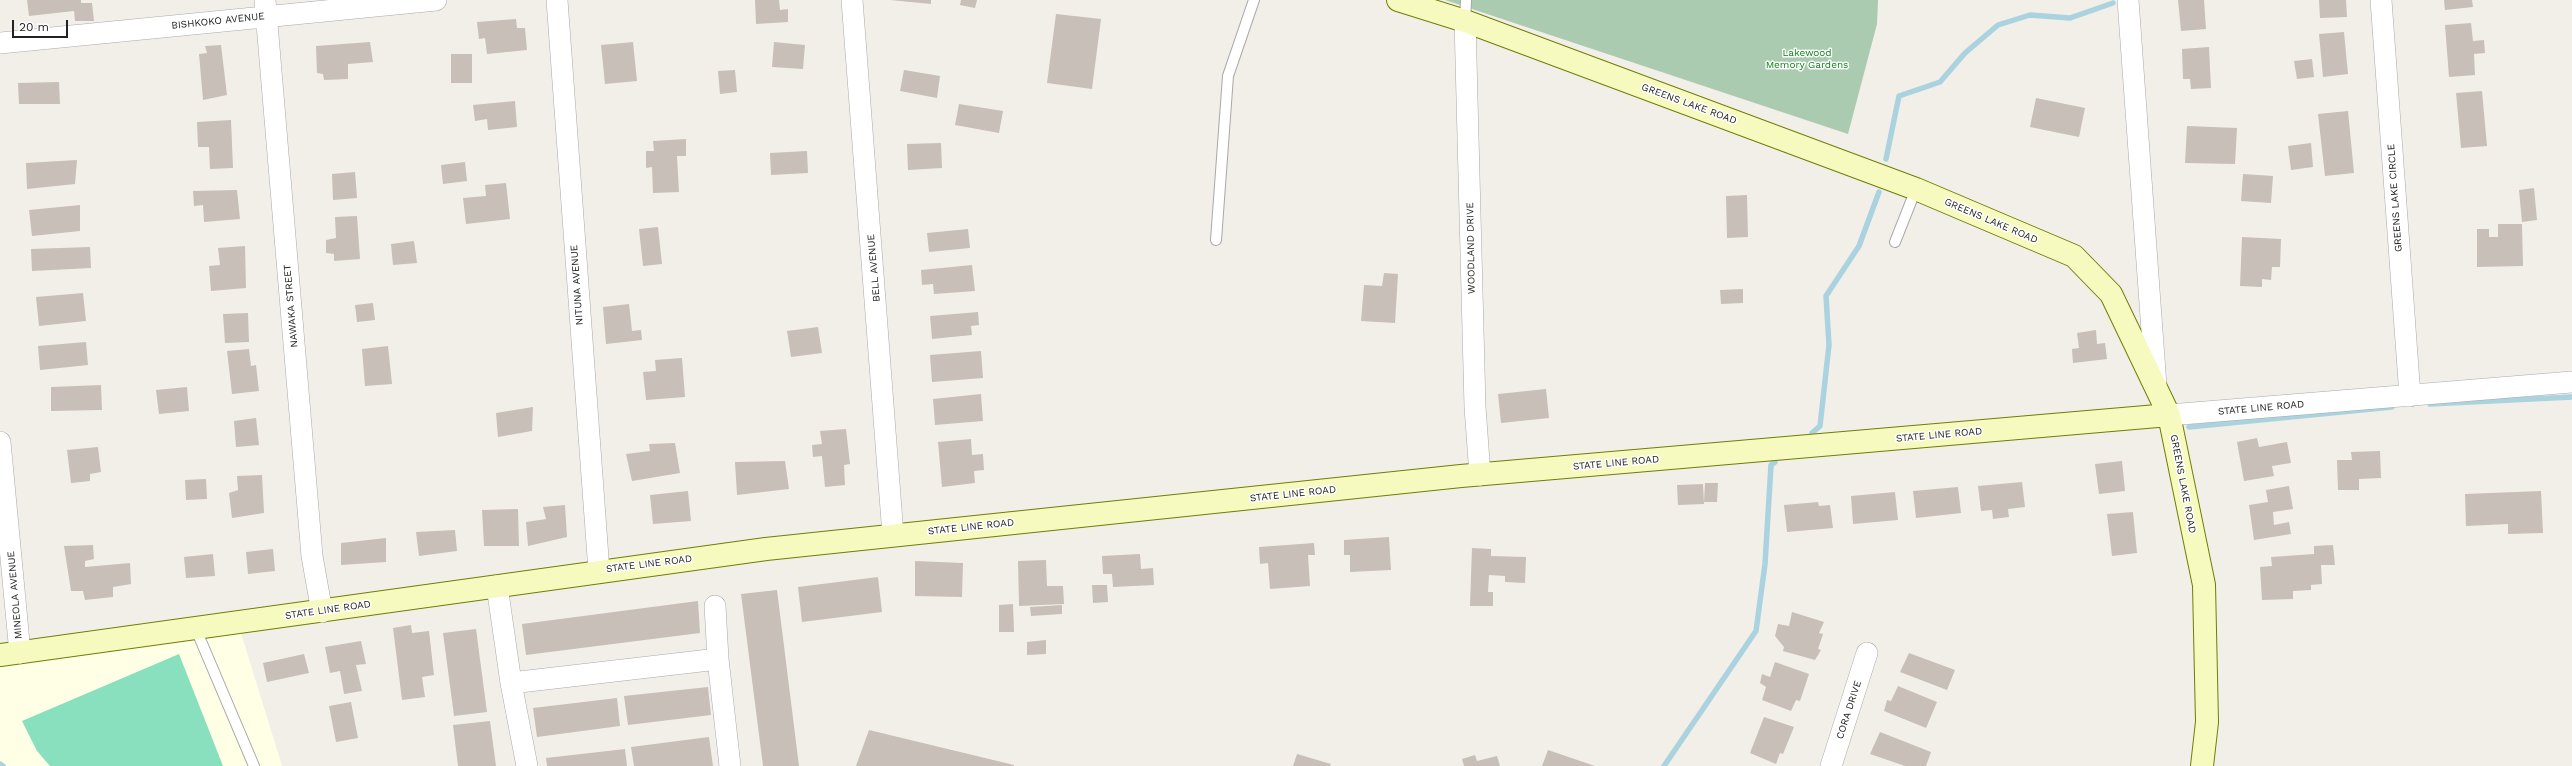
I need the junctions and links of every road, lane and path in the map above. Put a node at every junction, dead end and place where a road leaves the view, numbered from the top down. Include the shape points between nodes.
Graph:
1 (436, 0) edge
2 (557, 0) edge
3 (852, 0) edge
4 (1254, 0) edge
5 (2128, 0) edge
6 (2381, 0) edge
7 (1405, 1) edge
8 (266, 8) edge
9 (1466, 11) edge
10 (0, 43) edge
11 (1916, 188) junction
12 (1216, 240) dead end
13 (1895, 242) dead end
14 (2572, 382) edge
15 (2156, 386) junction
16 (2410, 396) junction
17 (2169, 415) junction
18 (0, 442) edge
19 (1480, 475) junction
20 (893, 535) junction
21 (599, 571) junction
22 (497, 586) junction
23 (715, 606) dead end
24 (322, 612) junction
25 (195, 627) junction
26 (1867, 653) dead end
27 (10, 654) edge
28 (718, 659) junction
29 (511, 683) junction
30 (254, 766) edge
31 (527, 766) edge
32 (730, 766) edge
33 (1831, 766) edge
34 (2202, 766) edge

1 - 8 street, BISHKOKO AVENUE
2 - 21 street, NITUNA AVENUE
3 - 20 street, BELL AVENUE
4 - 12 lane via 1228,76
5 - 15 street
6 - 16 street, GREENS LAKE CIRCLE
7 - 9 street, GREENS LAKE ROAD
8 - 10 street, BISHKOKO AVENUE
8 - 24 street, NAWAKA STREET via 312,556
9 - 11 street, GREENS LAKE ROAD
9 - 19 street, WOODLAND DRIVE via 1475,407
11 - 13 lane
11 - 15 street, GREENS LAKE ROAD via 2074,256 2111,294
14 - 16 street, STATE LINE ROAD
15 - 17 street, GREENS LAKE ROAD
16 - 17 street, STATE LINE ROAD
17 - 19 street, STATE LINE ROAD
17 - 34 street, GREENS LAKE ROAD via 2204,585 2207,722
18 - 27 street, MINEOLA AVENUE
19 - 20 street, STATE LINE ROAD
20 - 21 street, STATE LINE ROAD
21 - 22 street, STATE LINE ROAD
22 - 24 street, STATE LINE ROAD
22 - 29 street
23 - 28 street
24 - 25 street, STATE LINE ROAD
25 - 27 street, STATE LINE ROAD
25 - 30 lane
26 - 33 street, CORA DRIVE
28 - 29 street
28 - 32 street
29 - 31 street

